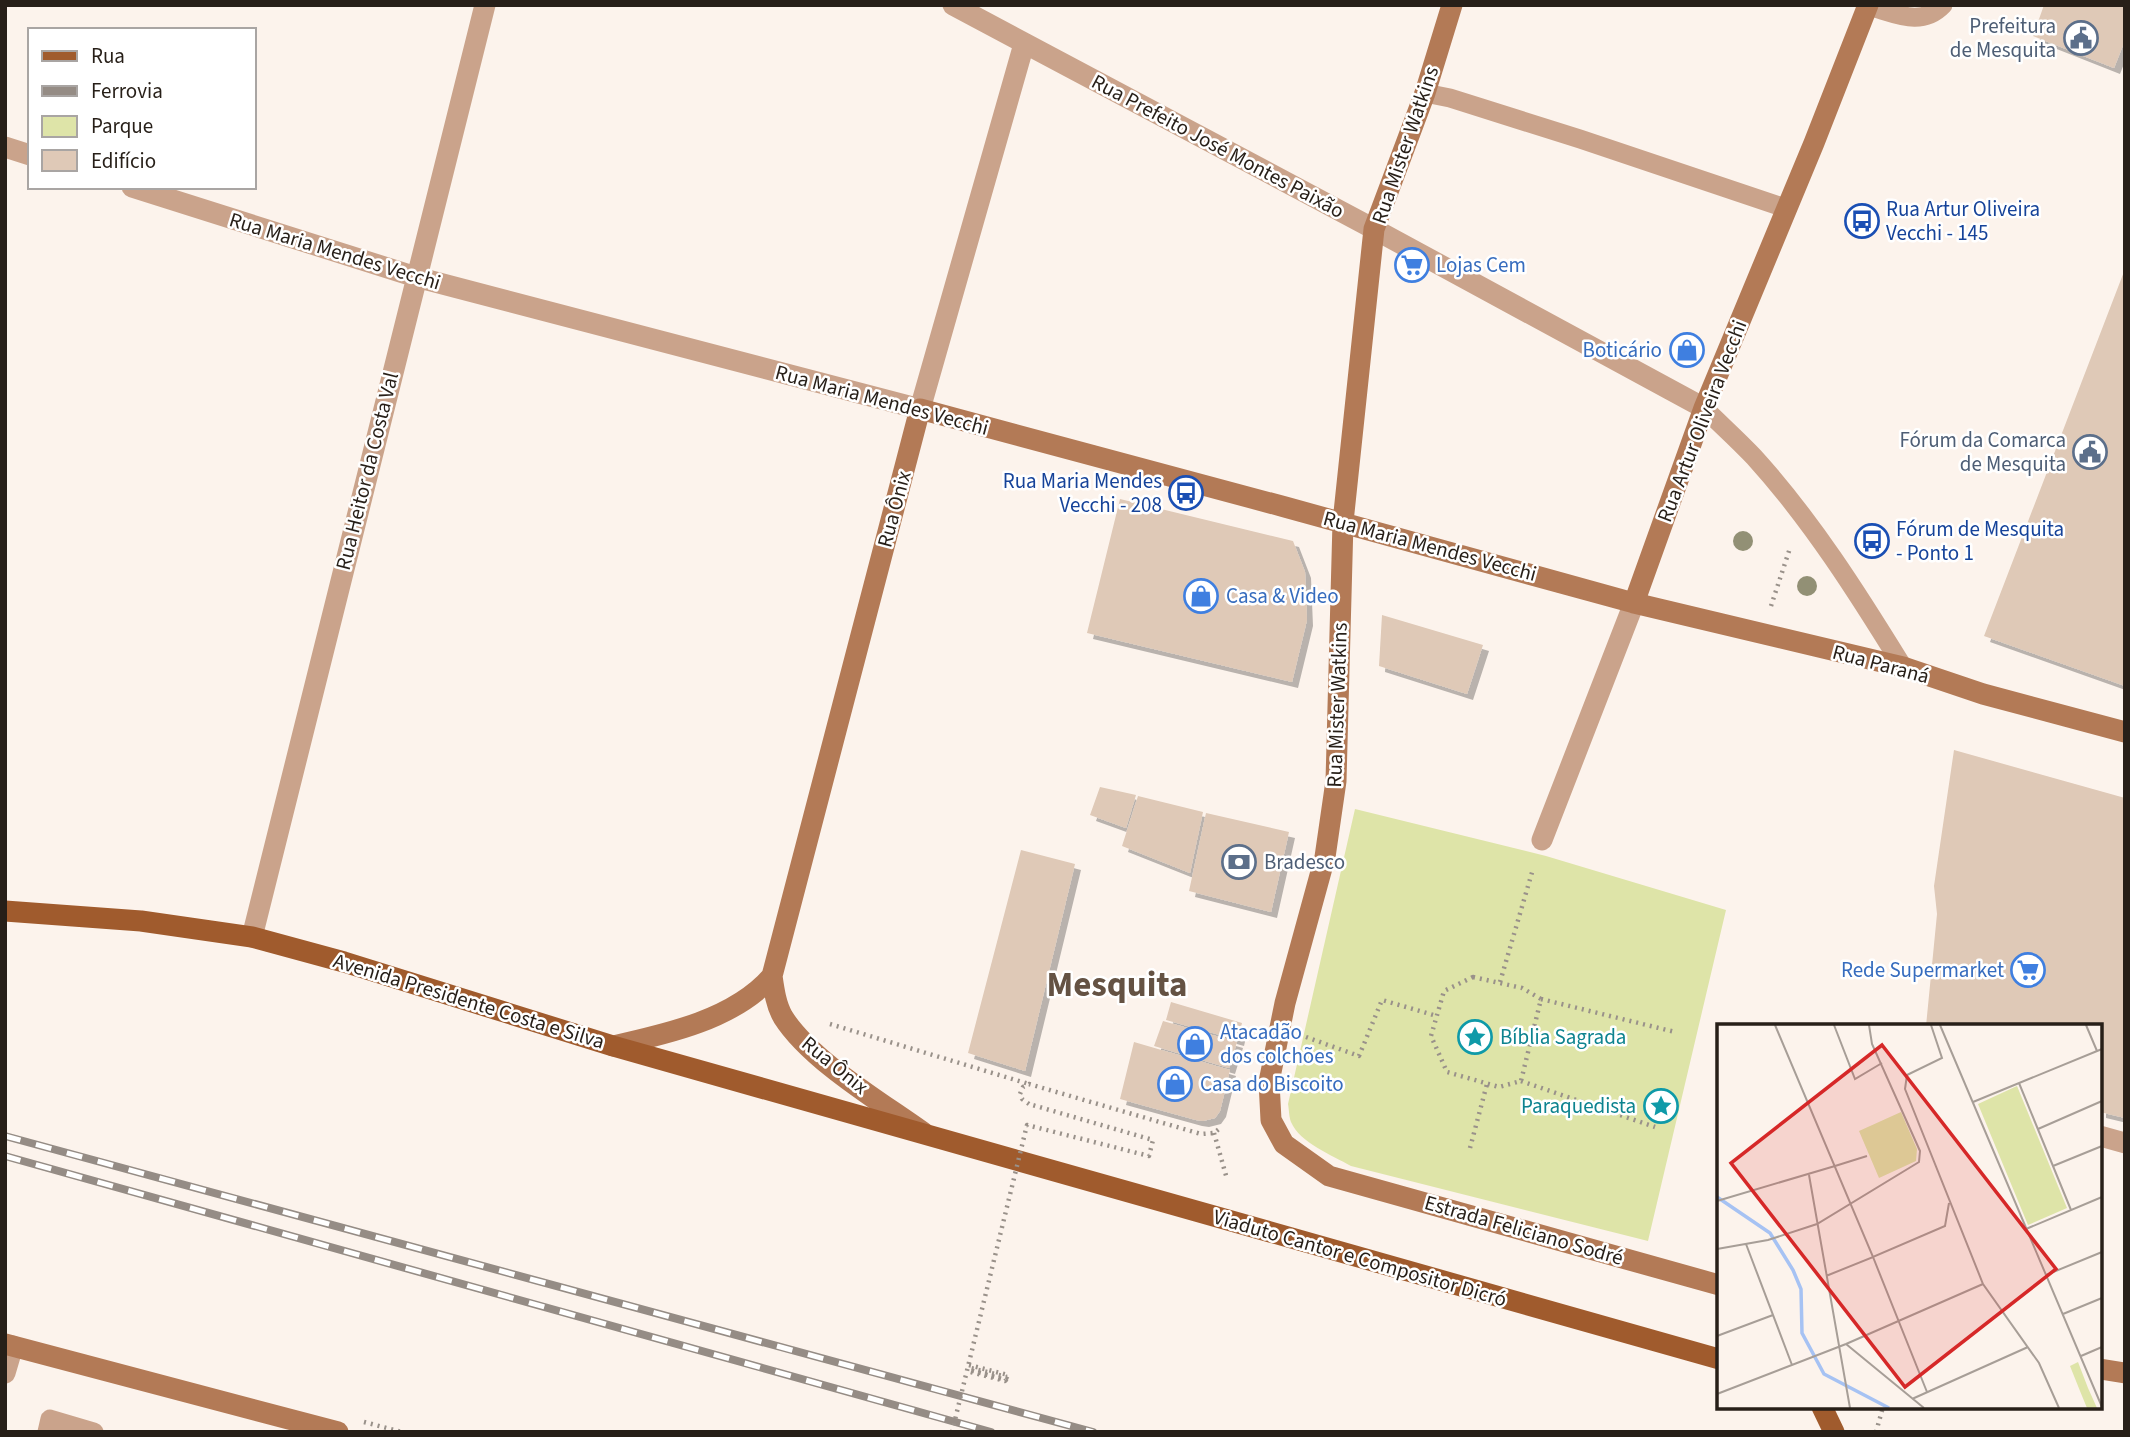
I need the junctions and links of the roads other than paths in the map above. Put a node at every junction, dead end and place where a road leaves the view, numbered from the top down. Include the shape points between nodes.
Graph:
1 (485, 5) edge
2 (953, 5) edge
3 (1452, 5) edge
4 (1868, 5) edge
5 (1943, 5) edge
6 (1024, 44) junction
7 (1425, 93) junction
8 (5, 147) edge
9 (28, 154) edge
10 (138, 189) edge
11 (1785, 208) junction
12 (1374, 229) junction
13 (416, 277) junction
14 (1704, 408) junction
15 (920, 409) junction
16 (1343, 522) junction
17 (1634, 603) junction
18 (1903, 667) junction
19 (2125, 732) edge
20 (1542, 840) road end
21 (5, 911) edge
22 (251, 937) junction
23 (772, 976) junction
24 (613, 1046) junction
25 (925, 1134) junction
26 (2102, 1137) edge
27 (2125, 1143) edge
28 (1001, 1157) joint
29 (1329, 1175) joint
30 (1717, 1283) edge
31 (9, 1345) edge
32 (1717, 1358) edge
33 (2102, 1369) edge
34 (5, 1373) edge
35 (2125, 1373) edge
36 (1823, 1409) edge
37 (47, 1432) edge
38 (94, 1432) edge
39 (338, 1432) edge
40 (1833, 1432) edge

1 - 13 street, Rua Heitor da Costa Val
2 - 6 street, Rua Prefeito José Montes Paixão
3 - 7 main road, Rua Mister Watkins
4 - 5 lane via 1920,19
4 - 11 main road, Rua Artur Oliveira Vecchi
6 - 12 street, Rua Prefeito José Montes Paixão
6 - 15 street, Rua Ônix
7 - 11 lane
7 - 12 main road, Rua Mister Watkins
8 - 9 street
10 - 13 street, Rua Maria Mendes Vecchi
11 - 14 main road, Rua Artur Oliveira Vecchi
12 - 14 street, Rua Prefeito José Montes Paixão
12 - 16 main road, Rua Mister Watkins
13 - 15 street, Rua Maria Mendes Vecchi
13 - 22 street, Rua Heitor da Costa Val
14 - 17 main road, Rua Artur Oliveira Vecchi
14 - 18 lane via 1802,514
15 - 16 main road, Rua Maria Mendes Vecchi
15 - 23 main road, Rua Ônix
16 - 17 main road, Rua Maria Mendes Vecchi
16 - 29 main road, Rua Mister Watkins via 1336,781 1325,857 1269,1082 1271,1120 1284,1144
17 - 18 main road, Rua Paraná
17 - 20 street, Rua Artur Oliveira Vecchi
18 - 19 main road, Rua Paraná
21 - 22 main road, Avenida Presidente Costa e Silva via 141,921
22 - 24 main road, Avenida Presidente Costa e Silva
23 - 24 main road via 732,1008 672,1032
23 - 25 main road, Rua Ônix via 782,1015 814,1052
24 - 25 main road, Avenida Presidente Costa e Silva
25 - 28 main road, Avenida Presidente Costa e Silva
26 - 27 street
28 - 32 main road, Viaduto Cantor e Compositor Dicró
29 - 30 main road, Estrada Feliciano Sodré
31 - 34 street
31 - 39 main road
33 - 35 main road
36 - 40 main road
37 - 38 lane via 50,1419

